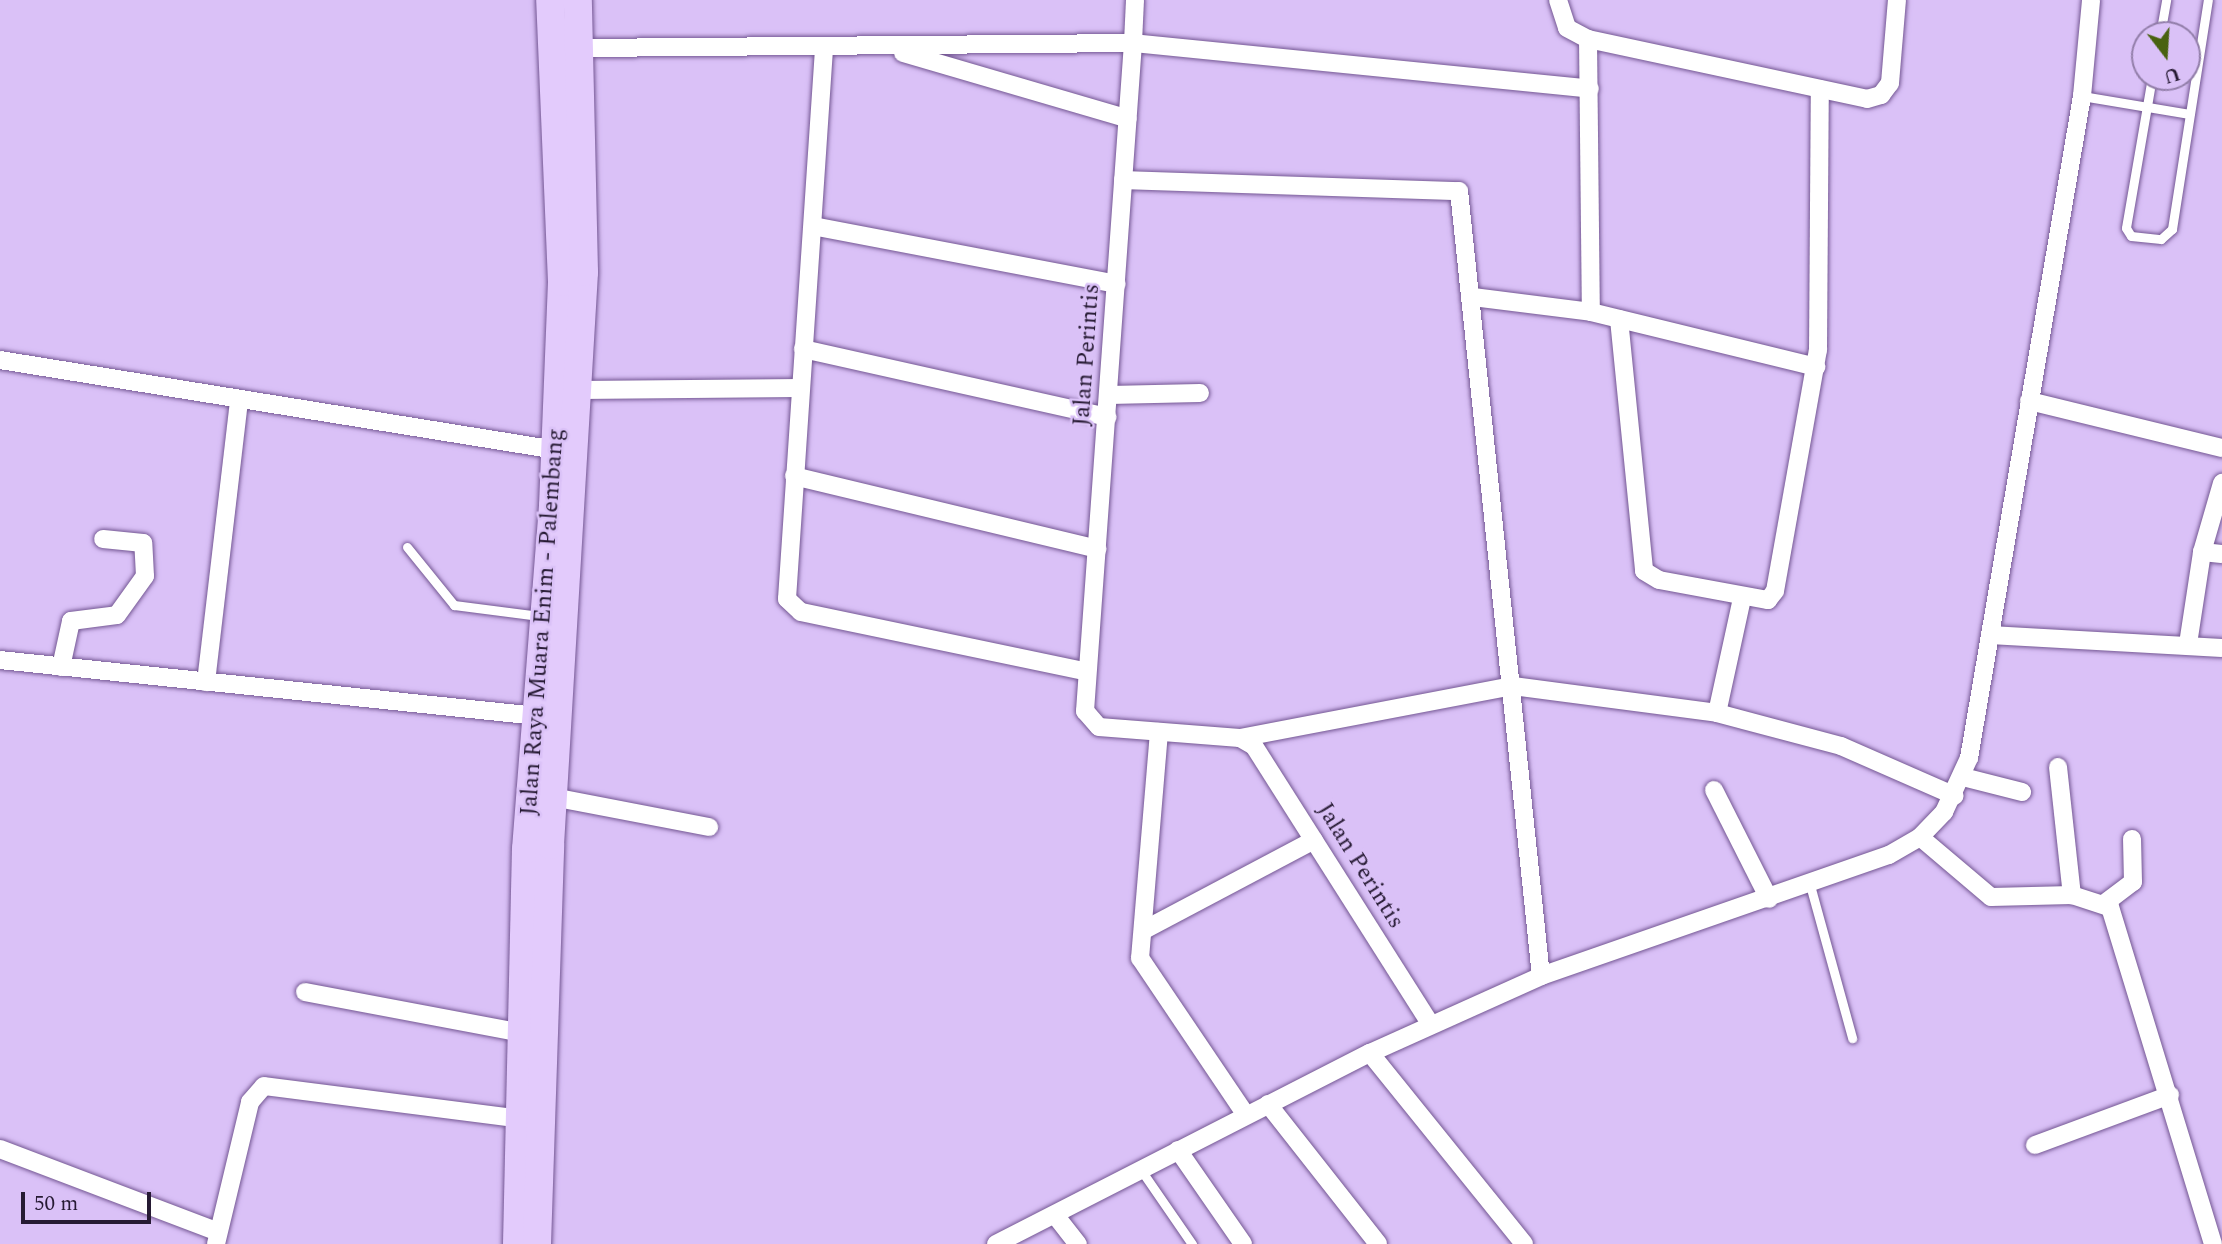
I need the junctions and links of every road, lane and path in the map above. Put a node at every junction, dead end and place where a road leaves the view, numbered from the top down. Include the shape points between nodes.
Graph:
1 (1136, 0) edge
2 (1558, 0) edge
3 (1897, 0) edge
4 (2091, 0) edge
5 (2166, 0) edge
6 (2208, 0) edge
7 (578, 1) edge
8 (550, 4) edge
9 (2162, 21) edge
10 (1588, 39) junction
11 (1133, 43) junction
12 (884, 47) junction
13 (582, 48) junction
14 (824, 49) junction
15 (1590, 89) junction
16 (1820, 89) junction
17 (2150, 91) edge
18 (2082, 96) junction
19 (2147, 107) junction
20 (2190, 114) junction
21 (1129, 119) junction
22 (1123, 180) junction
23 (813, 226) junction
24 (1116, 284) junction
25 (1473, 297) junction
26 (1591, 312) junction
27 (1619, 319) junction
28 (803, 349) junction
29 (0, 360) edge
30 (1816, 367) junction
31 (800, 388) junction
32 (579, 390) junction
33 (1200, 393) dead end
34 (1109, 395) junction
35 (239, 401) junction
36 (2029, 401) junction
37 (1107, 418) junction
38 (2222, 448) edge
39 (556, 450) junction
40 (794, 476) junction
41 (2222, 482) edge
42 (103, 539) dead end
43 (407, 547) dead end
44 (1097, 549) junction
45 (2202, 552) junction
46 (2222, 554) edge
47 (1742, 598) junction
48 (544, 617) junction
49 (1990, 635) junction
50 (2188, 644) junction
51 (2222, 648) edge
52 (0, 660) edge
53 (61, 667) junction
54 (1087, 672) junction
55 (206, 682) junction
56 (1513, 686) junction
57 (1717, 713) junction
58 (548, 718) junction
59 (1159, 732) junction
60 (1240, 738) junction
61 (2058, 767) dead end
62 (1963, 777) junction
63 (1714, 790) dead end
64 (2022, 792) dead end
65 (1955, 796) junction
66 (553, 797) junction
67 (709, 827) dead end
68 (1920, 837) junction
69 (2132, 839) dead end
70 (1314, 840) junction
71 (1810, 886) junction
72 (2072, 895) junction
73 (1769, 899) junction
74 (2105, 902) junction
75 (1144, 930) junction
76 (1541, 976) junction
77 (305, 992) dead end
78 (1431, 1026) junction
79 (522, 1033) junction
80 (1852, 1038) dead end
81 (1370, 1053) junction
82 (2170, 1095) junction
83 (1269, 1104) junction
84 (1246, 1115) junction
85 (522, 1119) junction
86 (2035, 1145) dead end
87 (0, 1149) edge
88 (1178, 1150) junction
89 (1141, 1170) junction
90 (1055, 1215) junction
91 (217, 1238) edge
92 (517, 1244) edge
93 (537, 1244) edge
94 (996, 1244) edge
95 (1077, 1244) edge
96 (1192, 1244) edge
97 (1243, 1244) edge
98 (1378, 1244) edge
99 (1524, 1244) edge
100 (2213, 1244) edge

1 - 11 street, Jalan Perintis
2 - 10 street via 1567,28
3 - 16 street via 1887,91 1867,99
4 - 18 street
5 - 9 lane
6 - 20 lane
7 - 8 main road
7 - 13 main road, Jalan Raya Muara Enim - Palembang
8 - 39 main road, Jalan Raya Muara Enim - Palembang via 563,211
10 - 15 street
10 - 16 street
11 - 12 street
11 - 15 street
11 - 21 street, Jalan Perintis
12 - 14 street
12 - 21 street
13 - 14 street
13 - 32 main road, Jalan Raya Muara Enim - Palembang
14 - 23 street
15 - 26 street
16 - 30 street
17 - 19 lane
18 - 19 lane
18 - 36 street
19 - 20 lane
19 - 20 lane via 2126,229 2135,237 2171,234
21 - 22 street, Jalan Perintis
22 - 24 street, Jalan Perintis
22 - 25 street via 1448,186 1459,191
23 - 24 street
23 - 28 street
24 - 34 street, Jalan Perintis
25 - 26 street
25 - 56 street
26 - 27 street
27 - 30 street
27 - 47 street via 1644,571
28 - 31 street
28 - 37 street
29 - 35 street
30 - 47 street via 1775,591 1765,601
31 - 32 street
31 - 40 street
32 - 58 main road, Jalan Raya Muara Enim - Palembang
33 - 34 street
34 - 37 street, Jalan Perintis
35 - 39 street
35 - 55 street
36 - 38 street
36 - 49 street
37 - 44 street, Jalan Perintis
39 - 48 main road, Jalan Raya Muara Enim - Palembang
40 - 44 street
40 - 54 street via 785,589 797,610
41 - 45 street
42 - 53 street via 143,543 145,576 117,615 71,621
43 - 48 lane via 454,605
44 - 54 street, Jalan Perintis
45 - 46 street
45 - 50 street
47 - 57 street
48 - 58 main road, Jalan Raya Muara Enim - Palembang
49 - 50 street
49 - 62 street
50 - 51 street
52 - 53 street
53 - 55 street
54 - 59 street, Jalan Perintis via 1085,711 1094,725
55 - 58 street
56 - 57 street
56 - 60 street
56 - 76 street
57 - 65 street via 1841,746
58 - 66 main road, Jalan Raya Muara Enim - Palembang
58 - 79 main road, Jalan Raya Muara Enim - Palembang
59 - 60 street, Jalan Perintis
59 - 75 street
60 - 70 street, Jalan Perintis via 1260,753
61 - 72 street
62 - 64 street
62 - 65 street
63 - 73 street
65 - 68 street
66 - 67 street
66 - 93 main road, Jalan Raya Muara Enim - Palembang
68 - 71 street
68 - 72 street via 1991,897
69 - 74 street via 2133,882
70 - 75 street
70 - 78 street, Jalan Perintis
71 - 73 street
71 - 80 lane
72 - 74 street
73 - 76 street
74 - 82 street via 2118,919
75 - 84 street via 1142,962
76 - 78 street
77 - 79 street
78 - 81 street
79 - 85 main road, Jalan Raya Muara Enim - Palembang
81 - 83 street
81 - 99 street
82 - 86 street
82 - 100 street
83 - 84 street
83 - 98 street
84 - 88 street
85 - 91 street via 264,1086 250,1102
85 - 92 main road, Jalan Raya Muara Enim - Palembang
87 - 91 street
88 - 89 street
88 - 97 street
89 - 90 street
89 - 96 lane
90 - 94 street
90 - 95 street

